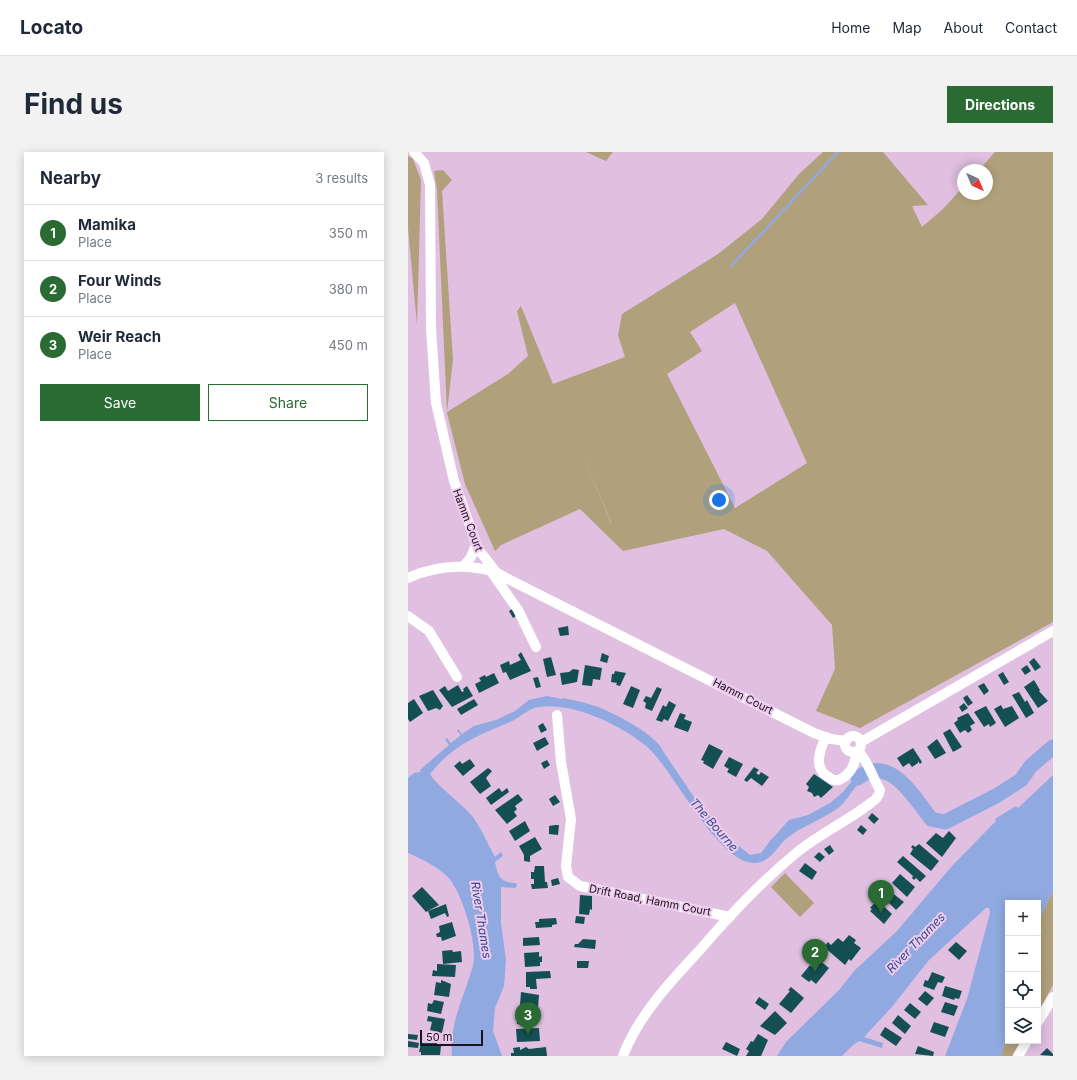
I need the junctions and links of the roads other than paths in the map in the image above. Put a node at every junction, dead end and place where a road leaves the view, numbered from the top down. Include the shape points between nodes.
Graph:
1 (414, 152) edge
2 (476, 545) junction
3 (464, 566) junction
4 (493, 571) junction
5 (408, 578) edge
6 (408, 616) edge
7 (1053, 631) edge
8 (536, 647) dead end
9 (457, 677) dead end
10 (558, 715) dead end
11 (826, 737) junction
12 (858, 748) junction
13 (730, 917) junction
14 (1053, 997) edge
15 (1041, 1017) edge
16 (1025, 1044) edge
17 (624, 1056) edge
18 (1018, 1056) edge

1 - 2 street, Hamm Court via 424,163 430,185 436,403 454,481
2 - 3 street
2 - 4 street, Hamm Court
3 - 4 street
3 - 5 street via 429,570
4 - 8 street via 518,610
4 - 11 street, Hamm Court
6 - 9 street via 429,630
7 - 12 street
10 - 13 street, Drift Road, Hamm Court via 561,762 571,819 566,866 568,877 580,886
11 - 12 street, Hamm Court via 846,740 854,736
11 - 12 street via 820,753 819,766 831,779 839,780 848,773 856,759
12 - 13 street via 880,790 873,801 796,853
13 - 17 street via 655,1002 631,1036
14 - 15 street
16 - 18 street

